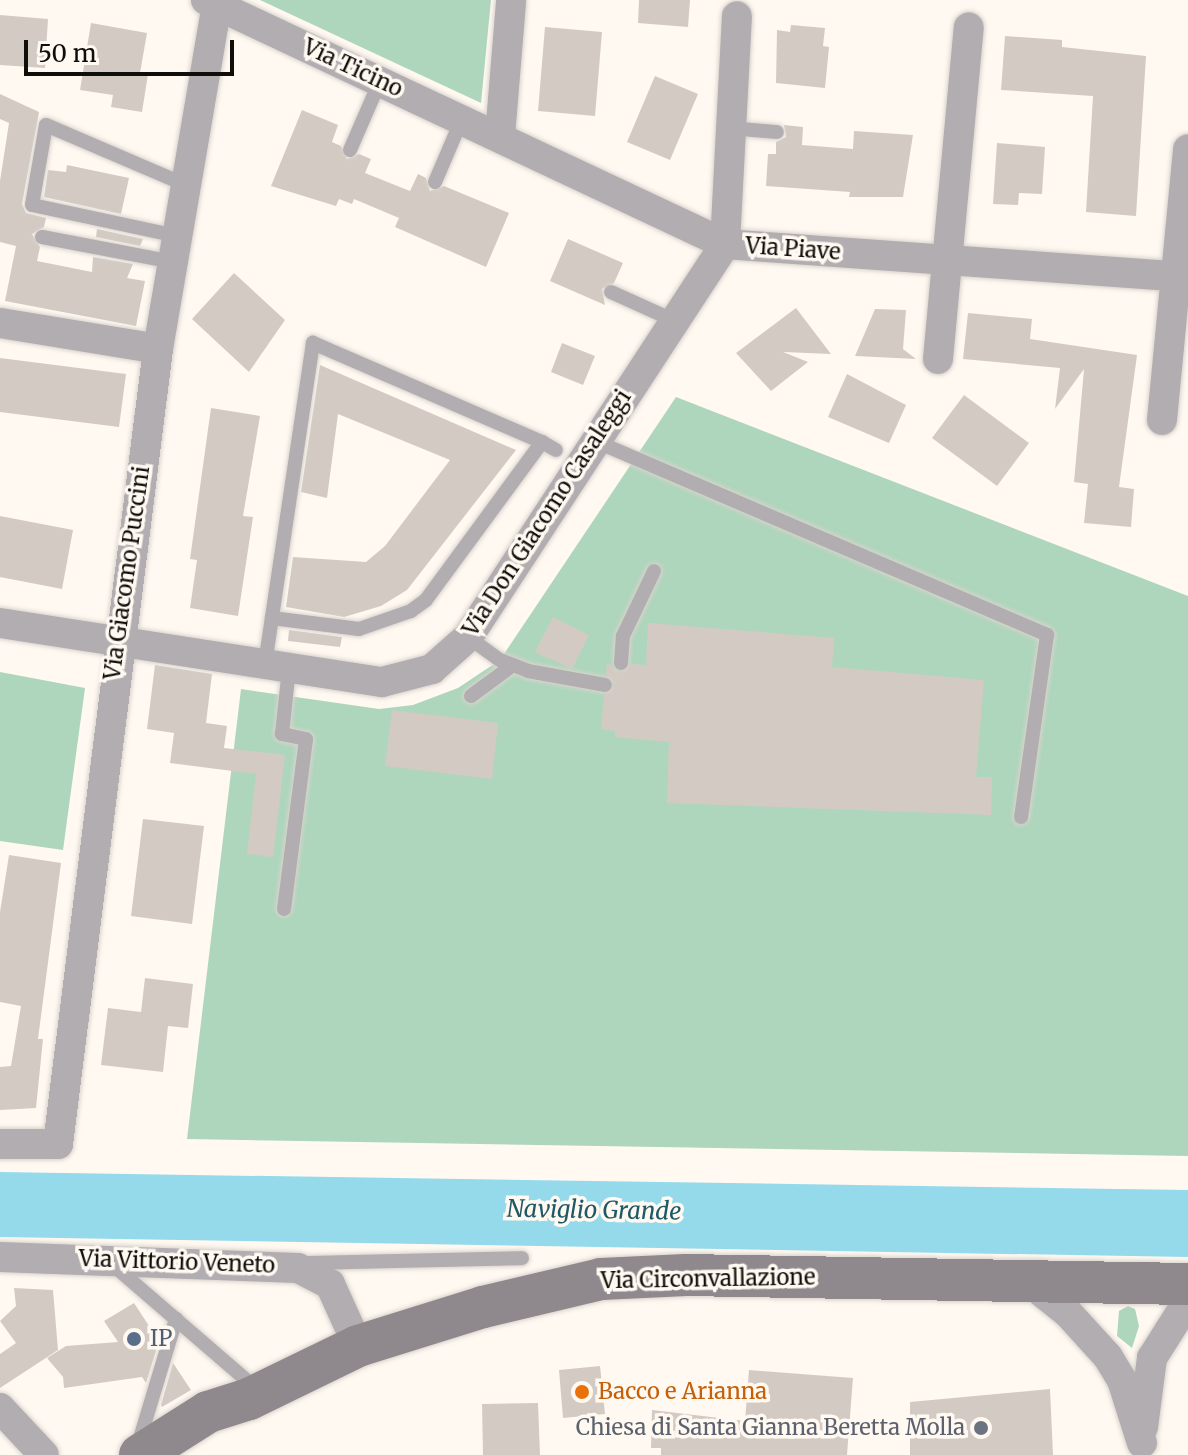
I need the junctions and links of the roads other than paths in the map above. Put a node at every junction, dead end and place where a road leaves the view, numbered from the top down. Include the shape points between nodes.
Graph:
1 (511, 1) edge
2 (212, 2) edge
3 (737, 16) dead end
4 (969, 27) dead end
5 (380, 81) junction
6 (462, 119) junction
7 (730, 128) junction
8 (777, 132) dead end
9 (500, 136) junction
10 (1188, 149) edge
11 (350, 150) dead end
12 (435, 182) dead end
13 (186, 185) junction
14 (42, 237) dead end
15 (725, 244) junction
16 (175, 249) junction
17 (946, 260) junction
18 (1182, 277) edge
19 (611, 292) dead end
20 (673, 320) junction
21 (0, 323) edge
22 (158, 349) junction
23 (938, 359) dead end
24 (1162, 420) dead end
25 (595, 441) junction
26 (542, 442) junction
27 (556, 450) dead end
28 (654, 571) dead end
29 (272, 618) junction
30 (0, 623) edge
31 (468, 637) junction
32 (118, 642) junction
33 (621, 663) dead end
34 (513, 665) junction
35 (277, 666) junction
36 (605, 685) dead end
37 (471, 696) dead end
38 (1021, 817) dead end
39 (284, 909) dead end
40 (0, 1144) edge
41 (0, 1257) edge
42 (522, 1258) dead end
43 (107, 1260) junction
44 (277, 1264) junction
45 (1028, 1281) junction
46 (1188, 1284) edge
47 (1188, 1301) edge
48 (176, 1319) junction
49 (358, 1346) junction
50 (255, 1396) junction
51 (0, 1408) edge
52 (1142, 1449) edge
53 (44, 1455) edge
54 (138, 1455) edge
55 (180, 1455) edge

1 - 9 street
2 - 5 street, Via Ticino
2 - 13 street, Via Giacomo Puccini
3 - 7 street, Via Piave
4 - 17 street
5 - 6 street, Via Ticino
5 - 11 lane
6 - 9 street, Via Ticino
6 - 12 lane
7 - 8 lane
7 - 15 street, Via Piave
9 - 15 street, Via Ticino
10 - 18 street
13 - 16 street, Via Giacomo Puccini
13 - 16 lane via 46,125 32,205
14 - 16 lane
15 - 17 street, Via Piave
15 - 20 street, Via Don Giacomo Casaleggi
16 - 22 street, Via Giacomo Puccini
17 - 18 street, Via Piave
17 - 23 street
18 - 24 street
19 - 20 lane
20 - 25 street, Via Don Giacomo Casaleggi
21 - 22 street
22 - 32 street, Via Giacomo Puccini
25 - 31 street, Via Don Giacomo Casaleggi
25 - 38 lane via 1047,635
26 - 27 lane
26 - 29 lane via 426,600 411,611 359,629
26 - 29 lane via 313,343
28 - 33 lane via 623,636
29 - 35 lane
30 - 32 street, Via Don Giacomo Casaleggi
31 - 34 lane
31 - 35 street, Via Don Giacomo Casaleggi via 432,669 382,682
32 - 35 street, Via Don Giacomo Casaleggi
32 - 40 street, Via Giacomo Puccini via 58,1144
34 - 36 lane
34 - 37 lane
35 - 39 lane via 282,734 306,739
41 - 43 street, Via Vittorio Veneto
42 - 44 lane
43 - 44 street, Via Vittorio Veneto
43 - 48 lane
44 - 49 street, Via Vittorio Veneto via 330,1284
45 - 46 main road, Via Circonvallazione
45 - 49 main road, Via Circonvallazione via 686,1275 601,1279 483,1307
45 - 52 street via 1068,1313 1108,1357 1122,1380
47 - 52 street via 1152,1358
48 - 50 lane
48 - 54 lane
49 - 50 main road, Via Circonvallazione
50 - 54 main road, Via Circonvallazione via 208,1412
50 - 55 main road, Via Circonvallazione
51 - 53 street

